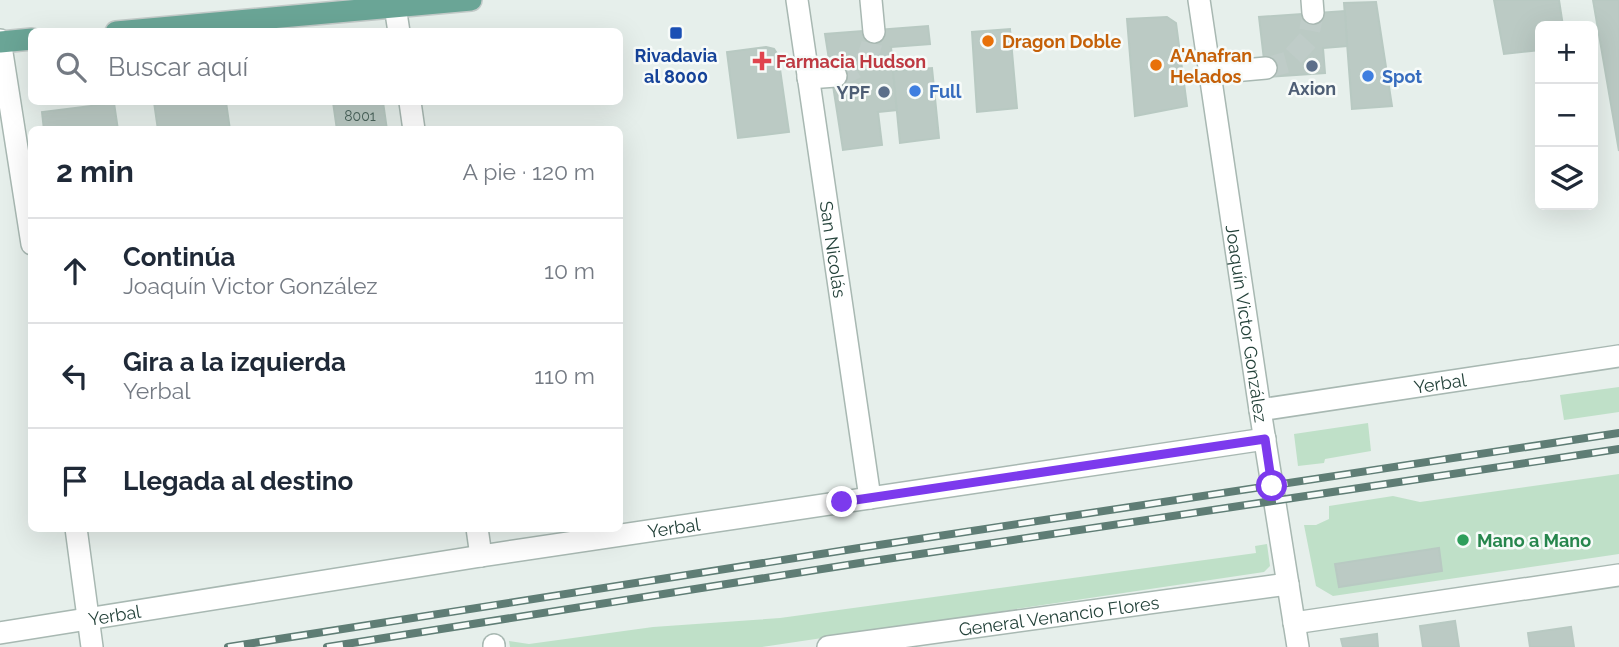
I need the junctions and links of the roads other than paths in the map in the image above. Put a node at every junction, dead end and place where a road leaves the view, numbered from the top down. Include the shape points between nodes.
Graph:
1 (471, 0) edge
2 (797, 0) edge
3 (871, 0) edge
4 (1199, 0) edge
5 (394, 3) edge
6 (154, 28) edge
7 (398, 28) edge
8 (874, 32) tunnel mouth
9 (28, 39) edge
10 (0, 42) edge
11 (1266, 68) tunnel mouth
12 (1210, 73) junction
13 (836, 76) tunnel mouth
14 (808, 78) junction
15 (410, 105) edge
16 (413, 126) edge
17 (28, 219) edge
18 (1619, 356) edge
19 (1260, 410) junction
20 (1265, 439) junction
21 (870, 498) junction
22 (77, 532) edge
23 (478, 532) edge
24 (481, 556) junction
25 (1619, 575) edge
26 (1288, 584) junction
27 (90, 620) junction
28 (1294, 623) junction
29 (0, 633) edge
30 (897, 642) edge
31 (92, 647) edge
32 (828, 647) edge
33 (1298, 647) edge

1 - 5 main road
2 - 14 street, San Nicolás
3 - 8 street
4 - 12 street, Joaquín Victor González
5 - 6 main road
5 - 7 street
9 - 10 main road
10 - 17 street
11 - 12 street
12 - 19 street, Joaquín Victor González
13 - 14 street
14 - 21 street, San Nicolás
15 - 16 street
18 - 19 street, Yerbal
19 - 20 street, Joaquín Victor González
20 - 21 street, Yerbal
20 - 26 street, Joaquín Victor González
21 - 24 street, Yerbal
22 - 27 street
23 - 24 street
24 - 27 street, Yerbal
25 - 28 street
26 - 28 street, Joaquín Victor González
26 - 30 street, General Venancio Flores
27 - 29 street, Yerbal
27 - 31 street
28 - 33 street, Joaquín Victor González
30 - 32 street, General Venancio Flores

